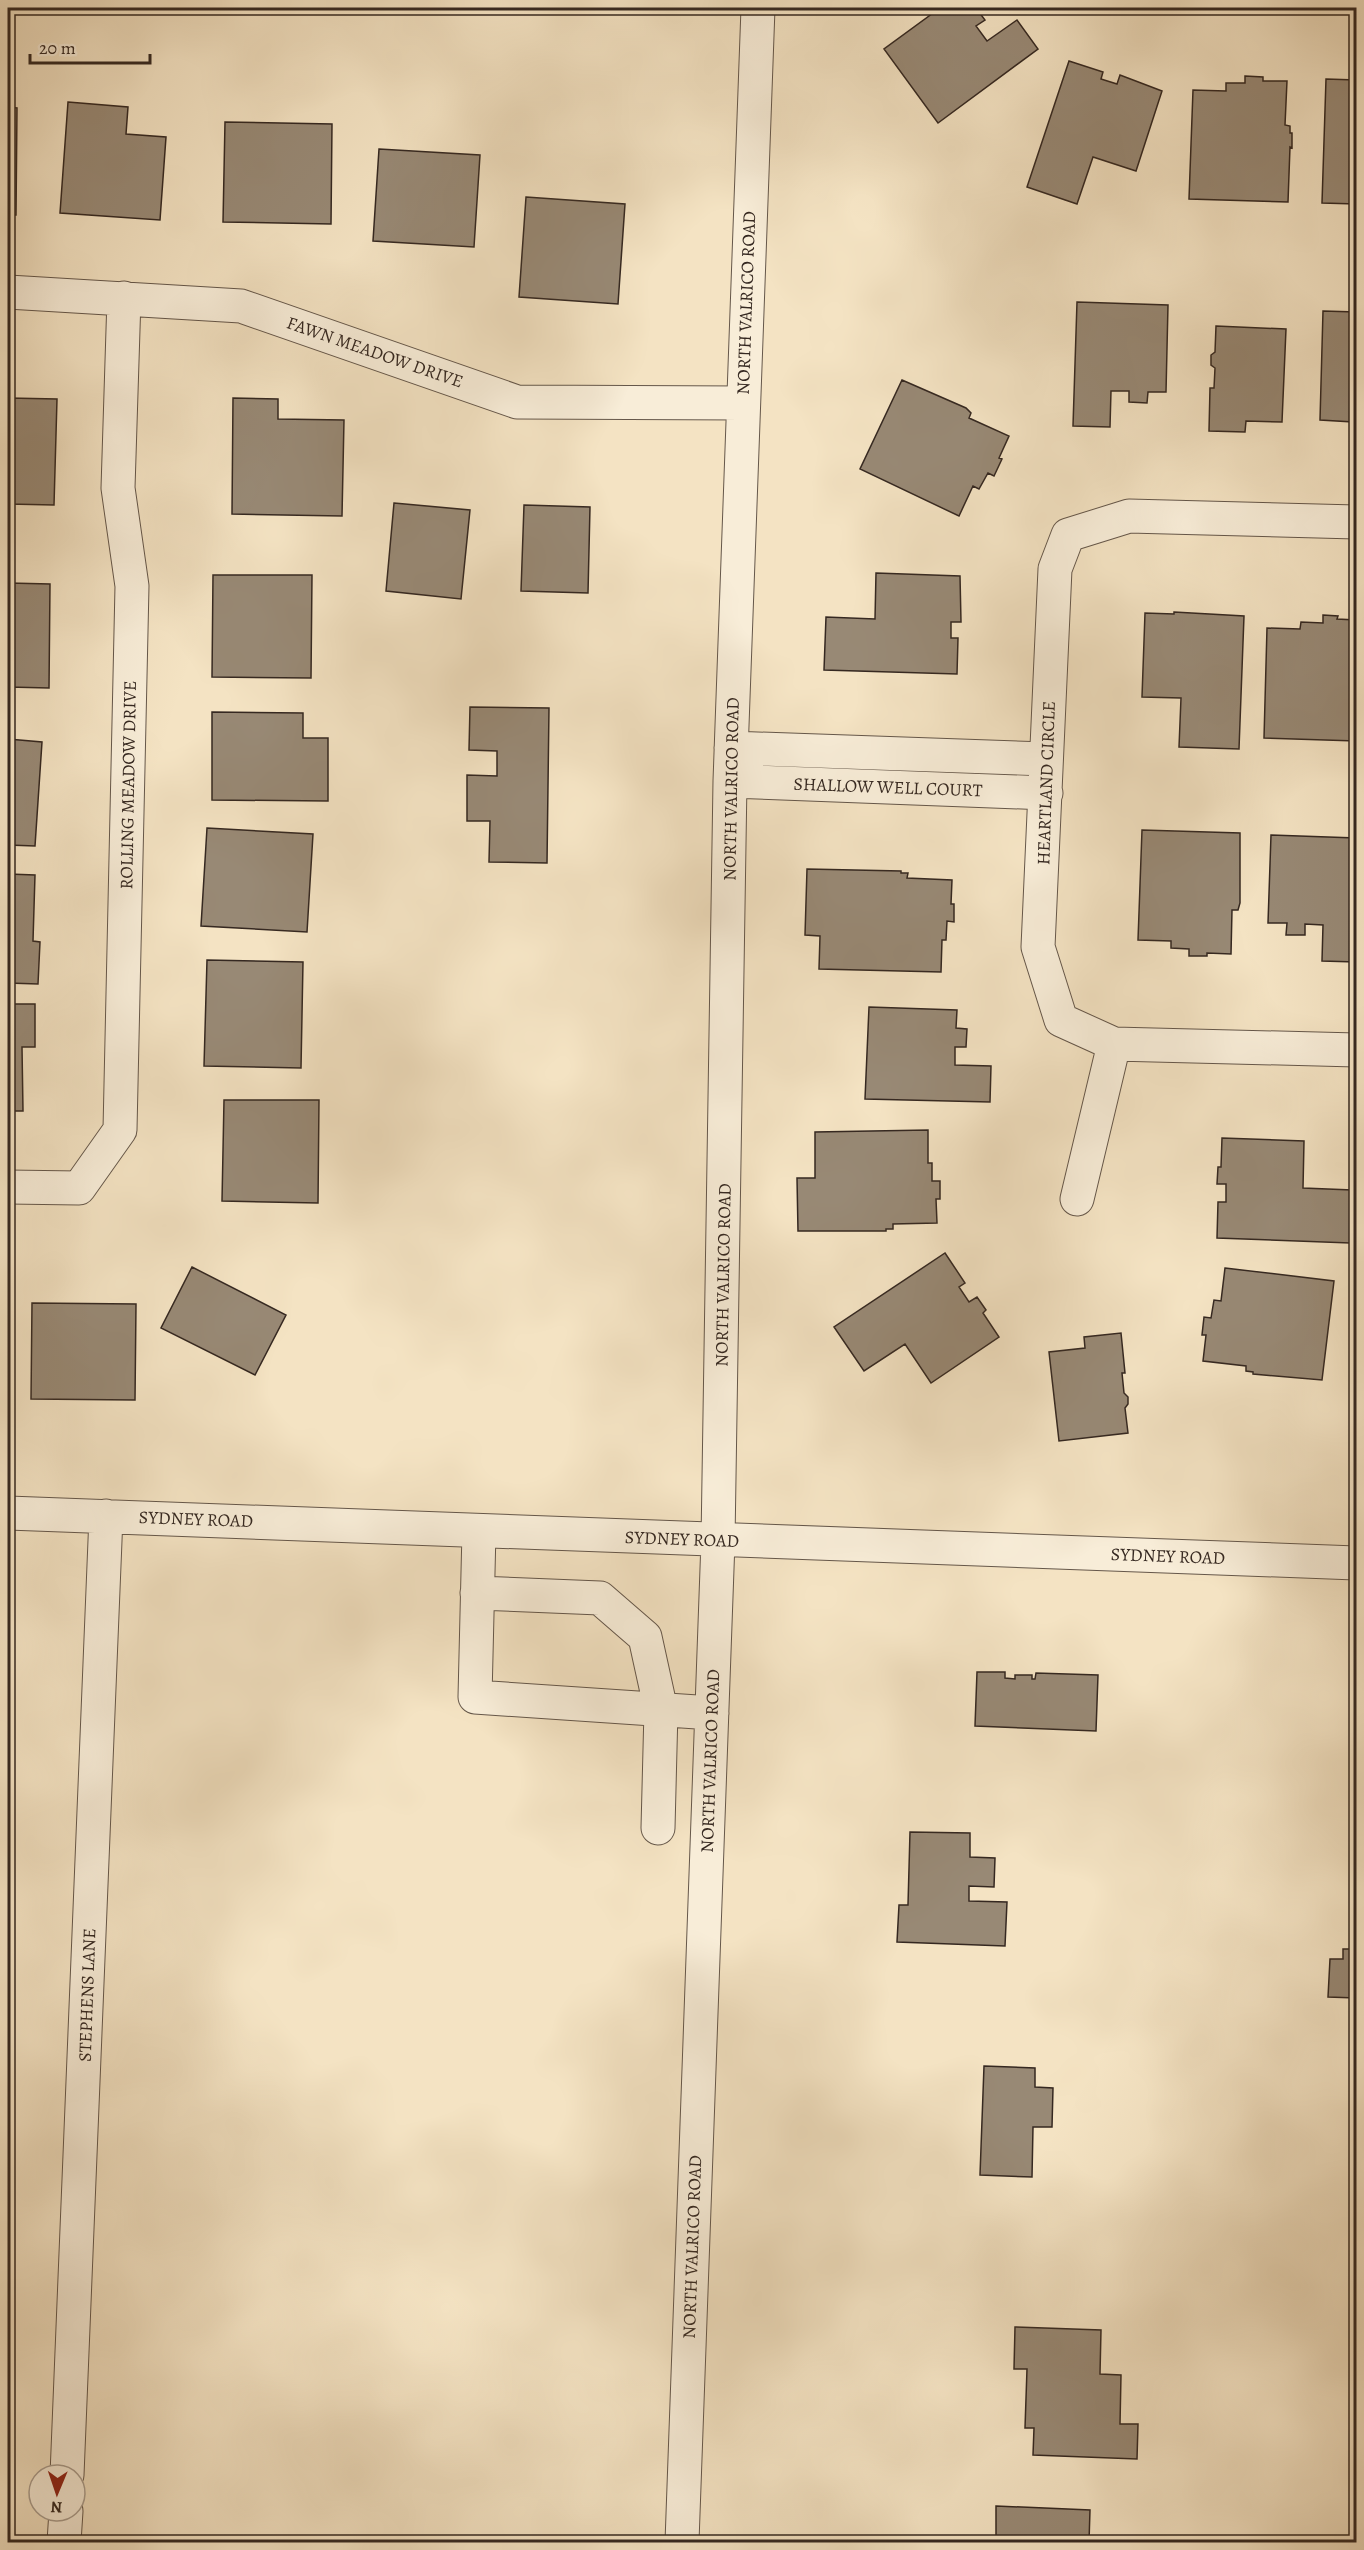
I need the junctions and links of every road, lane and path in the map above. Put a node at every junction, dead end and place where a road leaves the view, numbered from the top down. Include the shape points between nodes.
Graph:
1 (758, 8) edge
2 (8, 292) edge
3 (124, 298) junction
4 (742, 403) junction
5 (1356, 522) edge
6 (731, 748) junction
7 (1046, 759) junction
8 (730, 781) junction
9 (1046, 793) junction
10 (1114, 1044) junction
11 (1356, 1050) edge
12 (8, 1187) edge
13 (1077, 1199) dead end
14 (8, 1513) edge
15 (106, 1516) junction
16 (479, 1531) junction
17 (718, 1540) junction
18 (1356, 1563) edge
19 (477, 1593) junction
20 (661, 1710) junction
21 (712, 1713) junction
22 (658, 1828) dead end
23 (67, 2463) edge
24 (65, 2523) edge
25 (64, 2542) edge
26 (682, 2542) edge

1 - 4 street, NORTH VALRICO ROAD
2 - 3 street, FAWN MEADOW DRIVE
3 - 4 street, FAWN MEADOW DRIVE via 241,306 517,402
3 - 12 street, ROLLING MEADOW DRIVE via 117,488 132,586 120,1130 79,1188
4 - 6 street, NORTH VALRICO ROAD
5 - 7 street, HEARTLAND CIRCLE via 1129,516 1068,535 1055,569
6 - 7 street, SHALLOW WELL COURT
6 - 8 street, NORTH VALRICO ROAD
7 - 9 street, HEARTLAND CIRCLE
8 - 9 street, SHALLOW WELL COURT
8 - 17 street, NORTH VALRICO ROAD
9 - 10 street, HEARTLAND CIRCLE via 1038,947 1061,1020
10 - 11 street, HEARTLAND CIRCLE
10 - 13 street
14 - 15 street, SYDNEY ROAD
15 - 16 street, SYDNEY ROAD
15 - 23 street, STEPHENS LANE
16 - 17 street, SYDNEY ROAD
16 - 19 street
17 - 18 street, SYDNEY ROAD
17 - 21 street, NORTH VALRICO ROAD
19 - 20 street via 600,1598 645,1637
19 - 20 street via 475,1697
20 - 21 street
20 - 22 street
21 - 26 street, NORTH VALRICO ROAD
24 - 25 street

